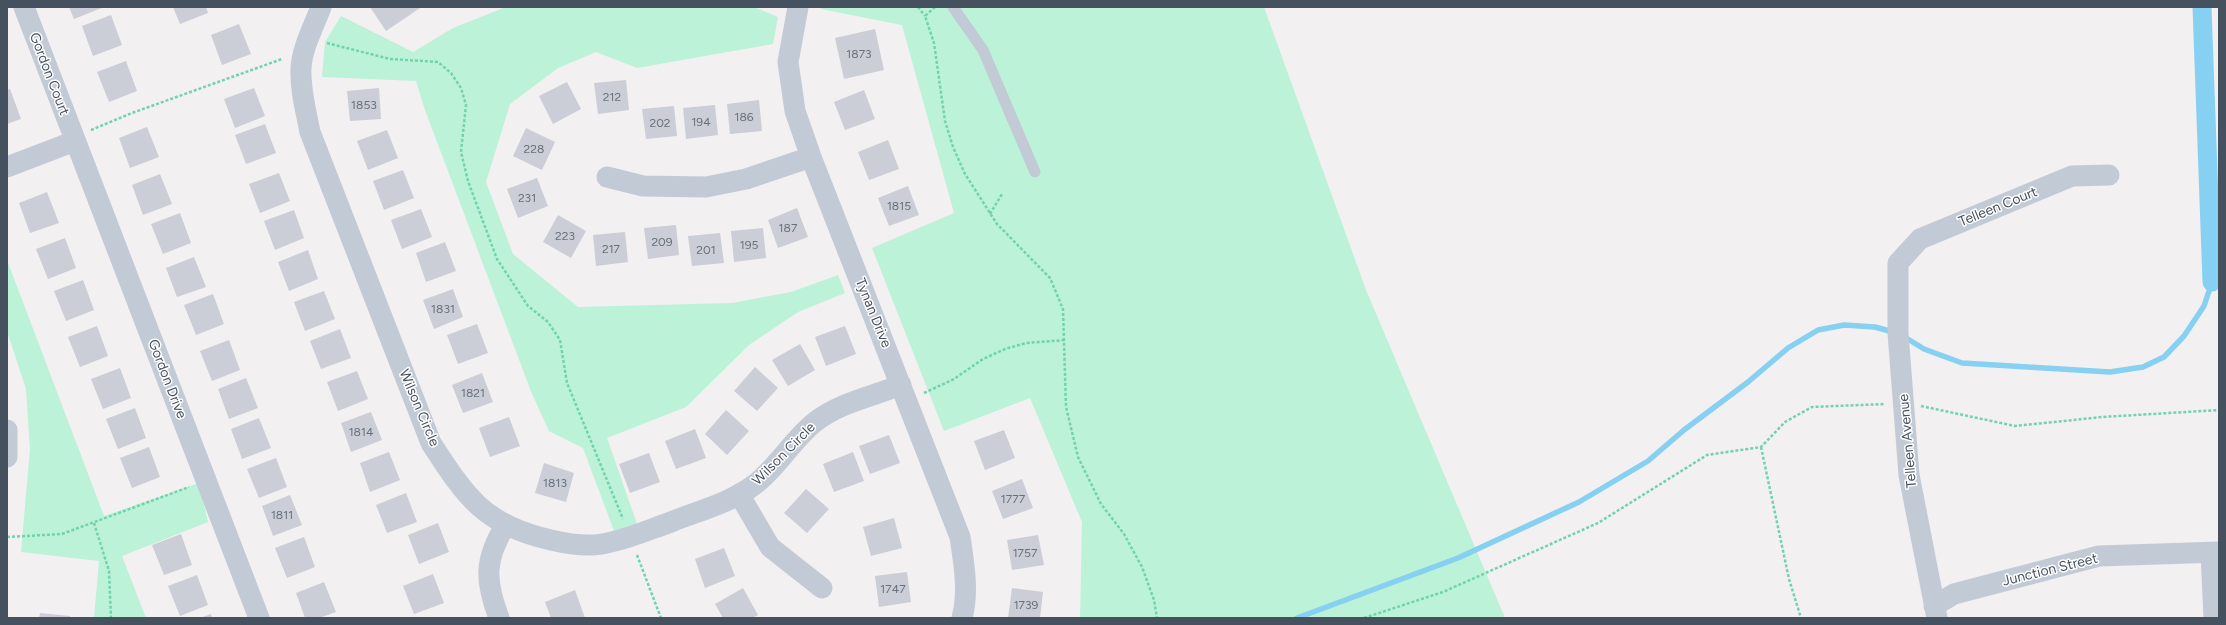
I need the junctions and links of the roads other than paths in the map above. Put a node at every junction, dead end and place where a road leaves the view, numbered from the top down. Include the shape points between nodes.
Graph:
1 (24, 7) edge
2 (321, 7) edge
3 (798, 7) edge
4 (953, 7) edge
5 (82, 136) junction
6 (811, 158) junction
7 (7, 167) edge
8 (1035, 172) dead end
9 (2109, 175) dead end
10 (607, 177) dead end
11 (1898, 263) joint
12 (901, 385) junction
13 (7, 430) edge
14 (7, 457) edge
15 (739, 494) junction
16 (506, 526) junction
17 (2215, 552) edge
18 (822, 588) dead end
19 (1936, 612) edge
20 (259, 618) edge
21 (499, 618) edge
22 (962, 618) edge
23 (2214, 618) edge

1 - 5 street, Gordon Court
2 - 16 street, Wilson Circle via 301,67 310,132 431,443 460,487 482,510
3 - 6 street, Tynan Drive via 788,62 795,111
4 - 8 lane via 984,50
5 - 7 street
5 - 20 street, Gordon Drive via 206,480
6 - 10 street via 746,179 706,186 643,186
6 - 12 street, Tynan Drive
9 - 11 street, Telleen Court via 2072,176 1920,239
11 - 19 street, Telleen Avenue via 1898,333 1909,475
12 - 15 street, Wilson Circle via 845,406 815,422 771,470 754,486
12 - 22 street, Tynan Drive via 960,537 966,573 965,609
13 - 14 street
15 - 16 street, Wilson Circle via 630,537 600,544 572,545 533,536
15 - 18 street via 770,547
16 - 21 street via 492,552 488,570 490,594
17 - 19 street, Junction Street via 2099,556 1954,594
17 - 23 street

